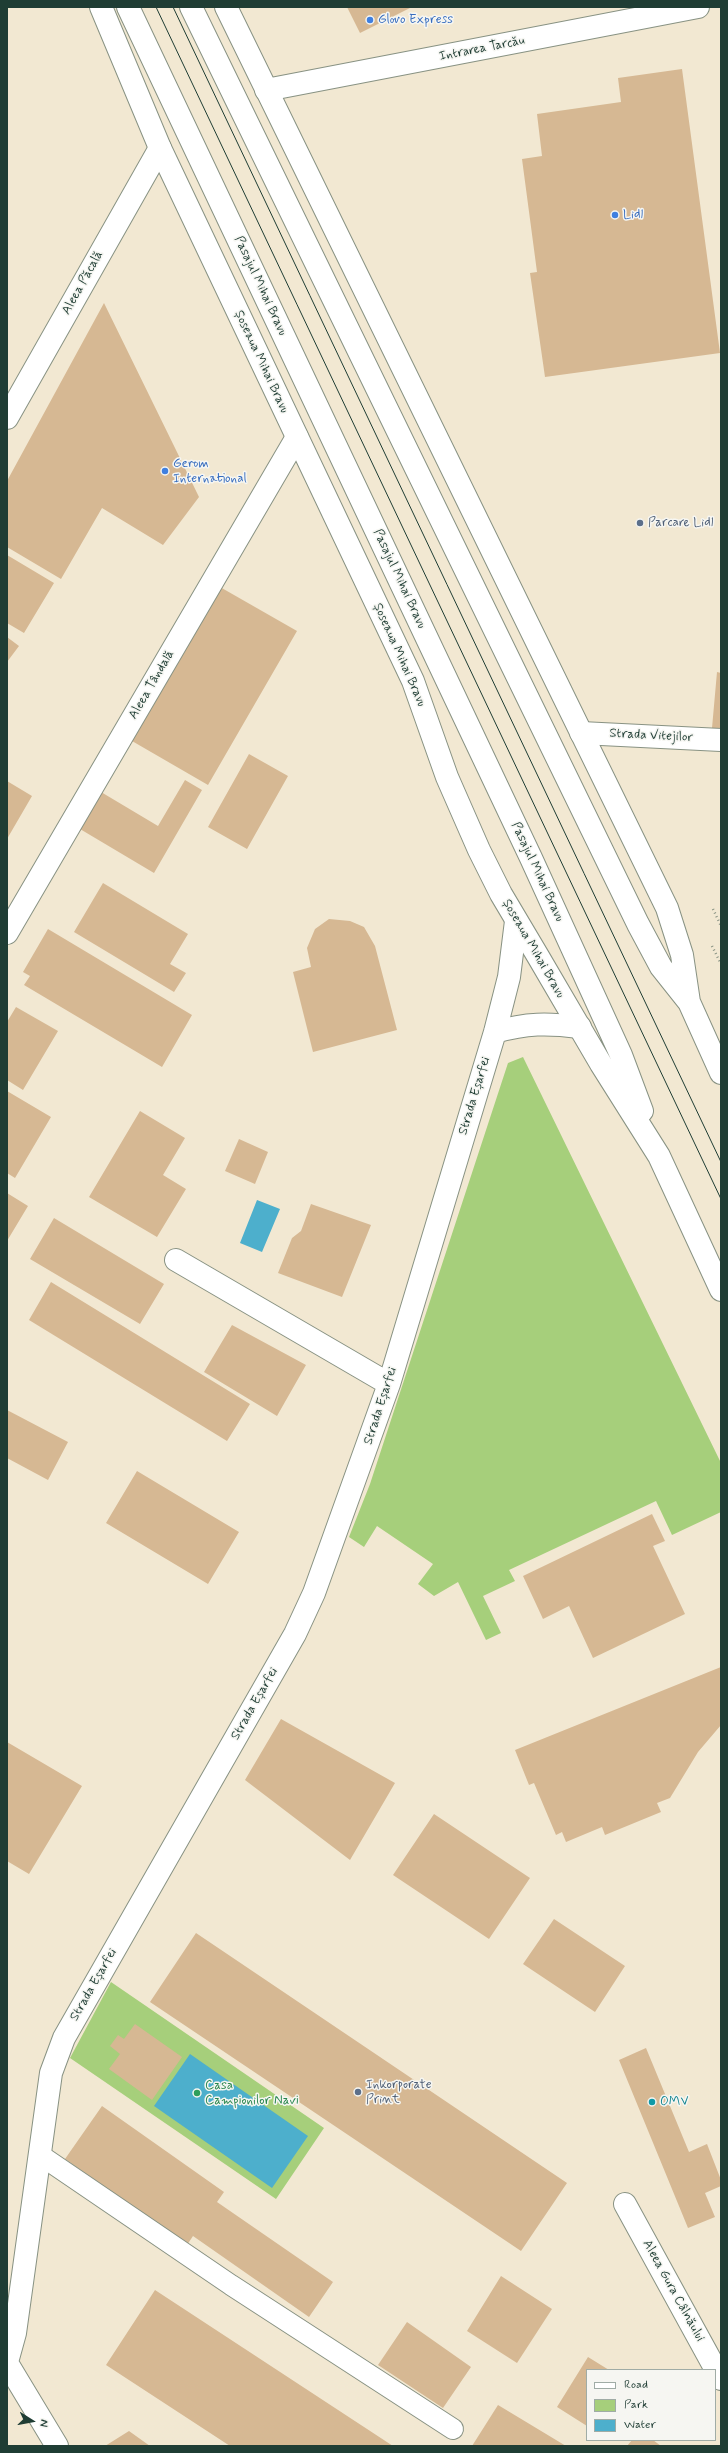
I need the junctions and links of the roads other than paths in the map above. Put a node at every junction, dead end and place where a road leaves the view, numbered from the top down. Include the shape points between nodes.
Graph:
1 (101, 7) edge
2 (128, 7) edge
3 (191, 7) edge
4 (226, 7) edge
5 (698, 7) edge
6 (266, 90) junction
7 (160, 148) junction
8 (7, 418) edge
9 (297, 437) junction
10 (581, 733) junction
11 (721, 740) edge
12 (516, 921) junction
13 (7, 933) edge
14 (689, 1002) junction
15 (580, 1028) junction
16 (495, 1032) junction
17 (721, 1073) edge
18 (659, 1156) junction
19 (176, 1260) dead end
20 (721, 1290) edge
21 (389, 1384) junction
22 (40, 2155) junction
23 (625, 2204) dead end
24 (7, 2362) edge
25 (716, 2369) edge
26 (716, 2370) edge
27 (721, 2379) edge
28 (453, 2429) dead end
29 (57, 2446) edge

1 - 7 main road, Șoseaua Mihai Bravu
2 - 18 main road, Pasajul Mihai Bravu via 532,858 621,1055
3 - 14 main road via 590,827 661,967
4 - 6 main road
5 - 6 main road, Intrarea Tarcău
6 - 10 main road
7 - 8 main road, Aleea Păcală
7 - 9 main road, Șoseaua Mihai Bravu
9 - 12 main road, Șoseaua Mihai Bravu via 413,681 458,803 482,857
9 - 13 main road, Aleea Tândală
10 - 11 main road, Strada Vitejilor
10 - 14 main road via 667,908 682,955
12 - 15 main road, Șoseaua Mihai Bravu
12 - 16 main road, Strada Eșarfei via 509,977
14 - 17 main road
15 - 16 main road via 530,1023
15 - 18 main road, Șoseaua Mihai Bravu
16 - 21 main road, Strada Eșarfei
18 - 20 main road, Șoseaua Mihai Bravu
19 - 21 main road
21 - 22 main road, Strada Eșarfei via 317,1586 295,1634 64,2038 51,2073
22 - 24 main road, Strada Eșarfei via 15,2333
22 - 28 lane via 231,2285
23 - 25 main road, Aleea Gura Câlnăului
24 - 29 main road, Strada Eșarfei
26 - 27 main road, Aleea Gura Câlnăului

